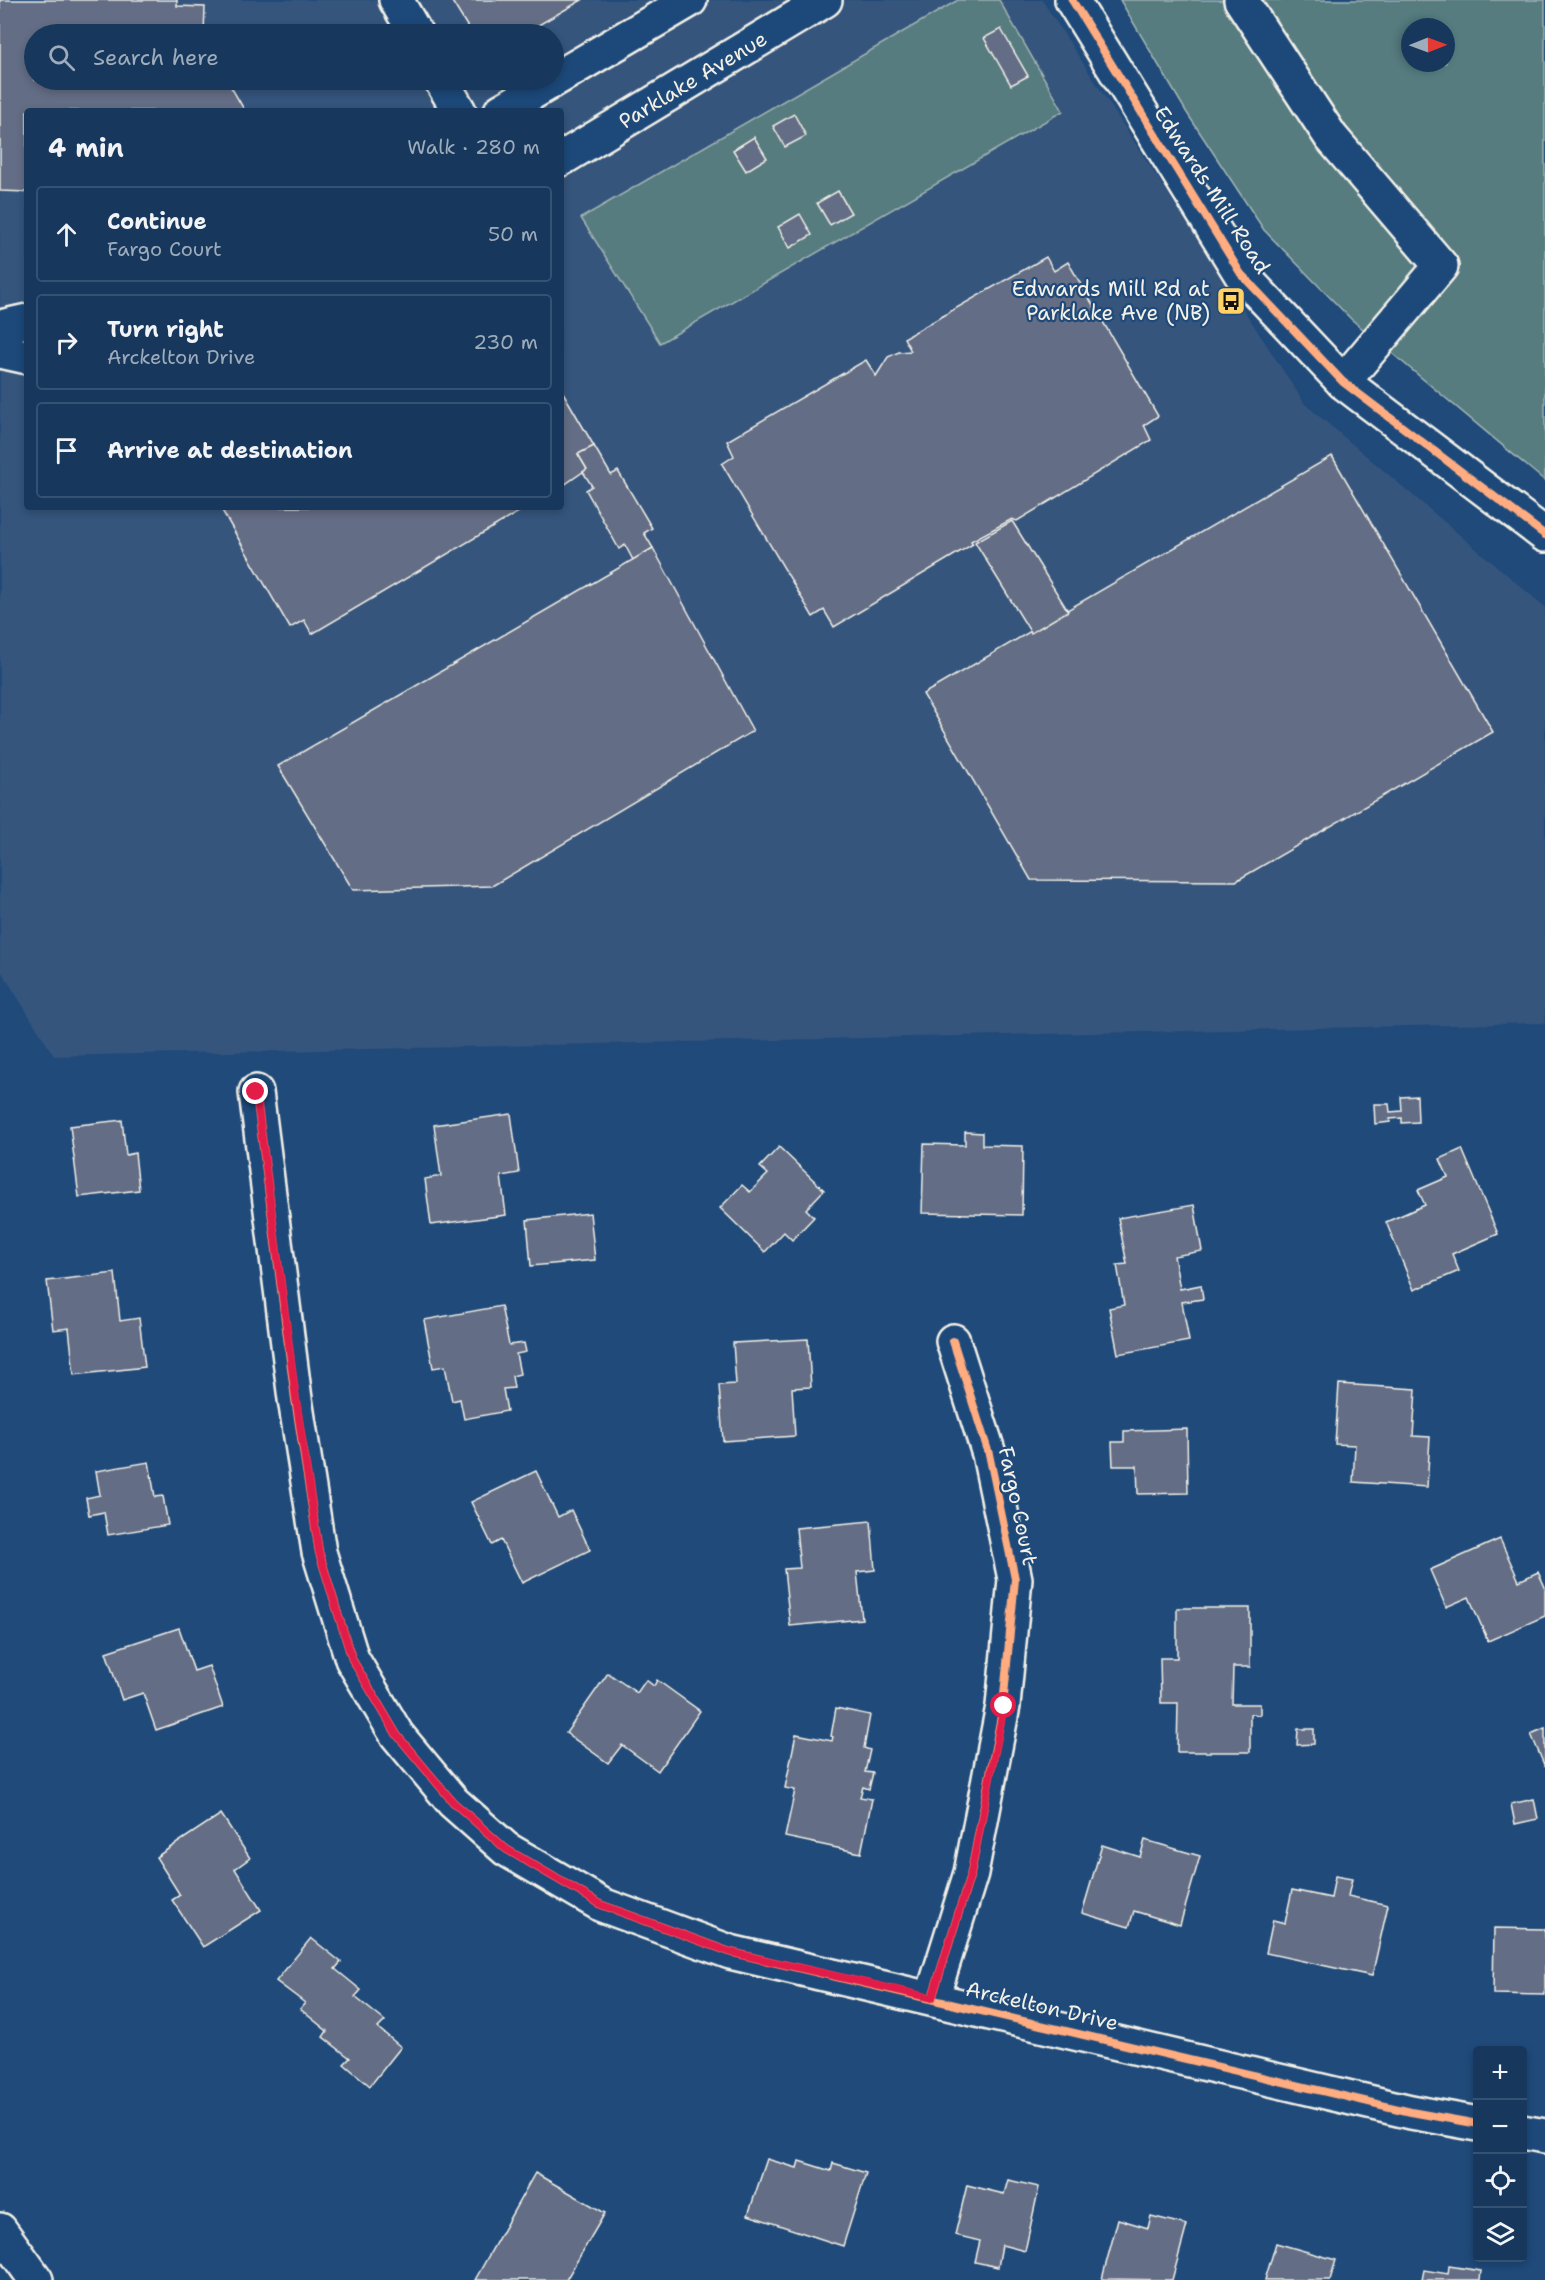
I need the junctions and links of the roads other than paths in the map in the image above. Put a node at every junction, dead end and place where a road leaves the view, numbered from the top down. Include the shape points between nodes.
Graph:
1 (396, 0) edge
2 (690, 0) edge
3 (825, 0) edge
4 (1072, 0) edge
5 (1241, 0) edge
6 (410, 24) edge
7 (564, 74) edge
8 (447, 90) edge
9 (537, 90) edge
10 (457, 108) edge
11 (506, 108) edge
12 (564, 157) edge
13 (24, 322) edge
14 (0, 327) edge
15 (0, 351) edge
16 (24, 356) edge
17 (1343, 382) junction
18 (1545, 535) edge
19 (256, 1092) dead end
20 (953, 1341) dead end
21 (932, 1998) junction
22 (1473, 2123) edge
23 (1527, 2133) edge
24 (1545, 2136) edge
25 (0, 2230) edge
26 (36, 2280) edge

1 - 6 street
2 - 7 street
3 - 12 street, Parklake Avenue
4 - 17 street, Edwards Mill Road via 1241,274
5 - 17 street via 1330,137 1441,266
8 - 10 street
9 - 11 street
13 - 14 street
15 - 16 street
17 - 18 street, Edwards Mill Road
19 - 21 street, Arckelton Drive via 319,1552 352,1659 397,1735 453,1802 506,1849 602,1905 730,1952
20 - 21 street, Fargo Court via 989,1454 1015,1579 1004,1706 971,1873
21 - 22 street, Arckelton Drive via 1411,2112
23 - 24 street
25 - 26 street

